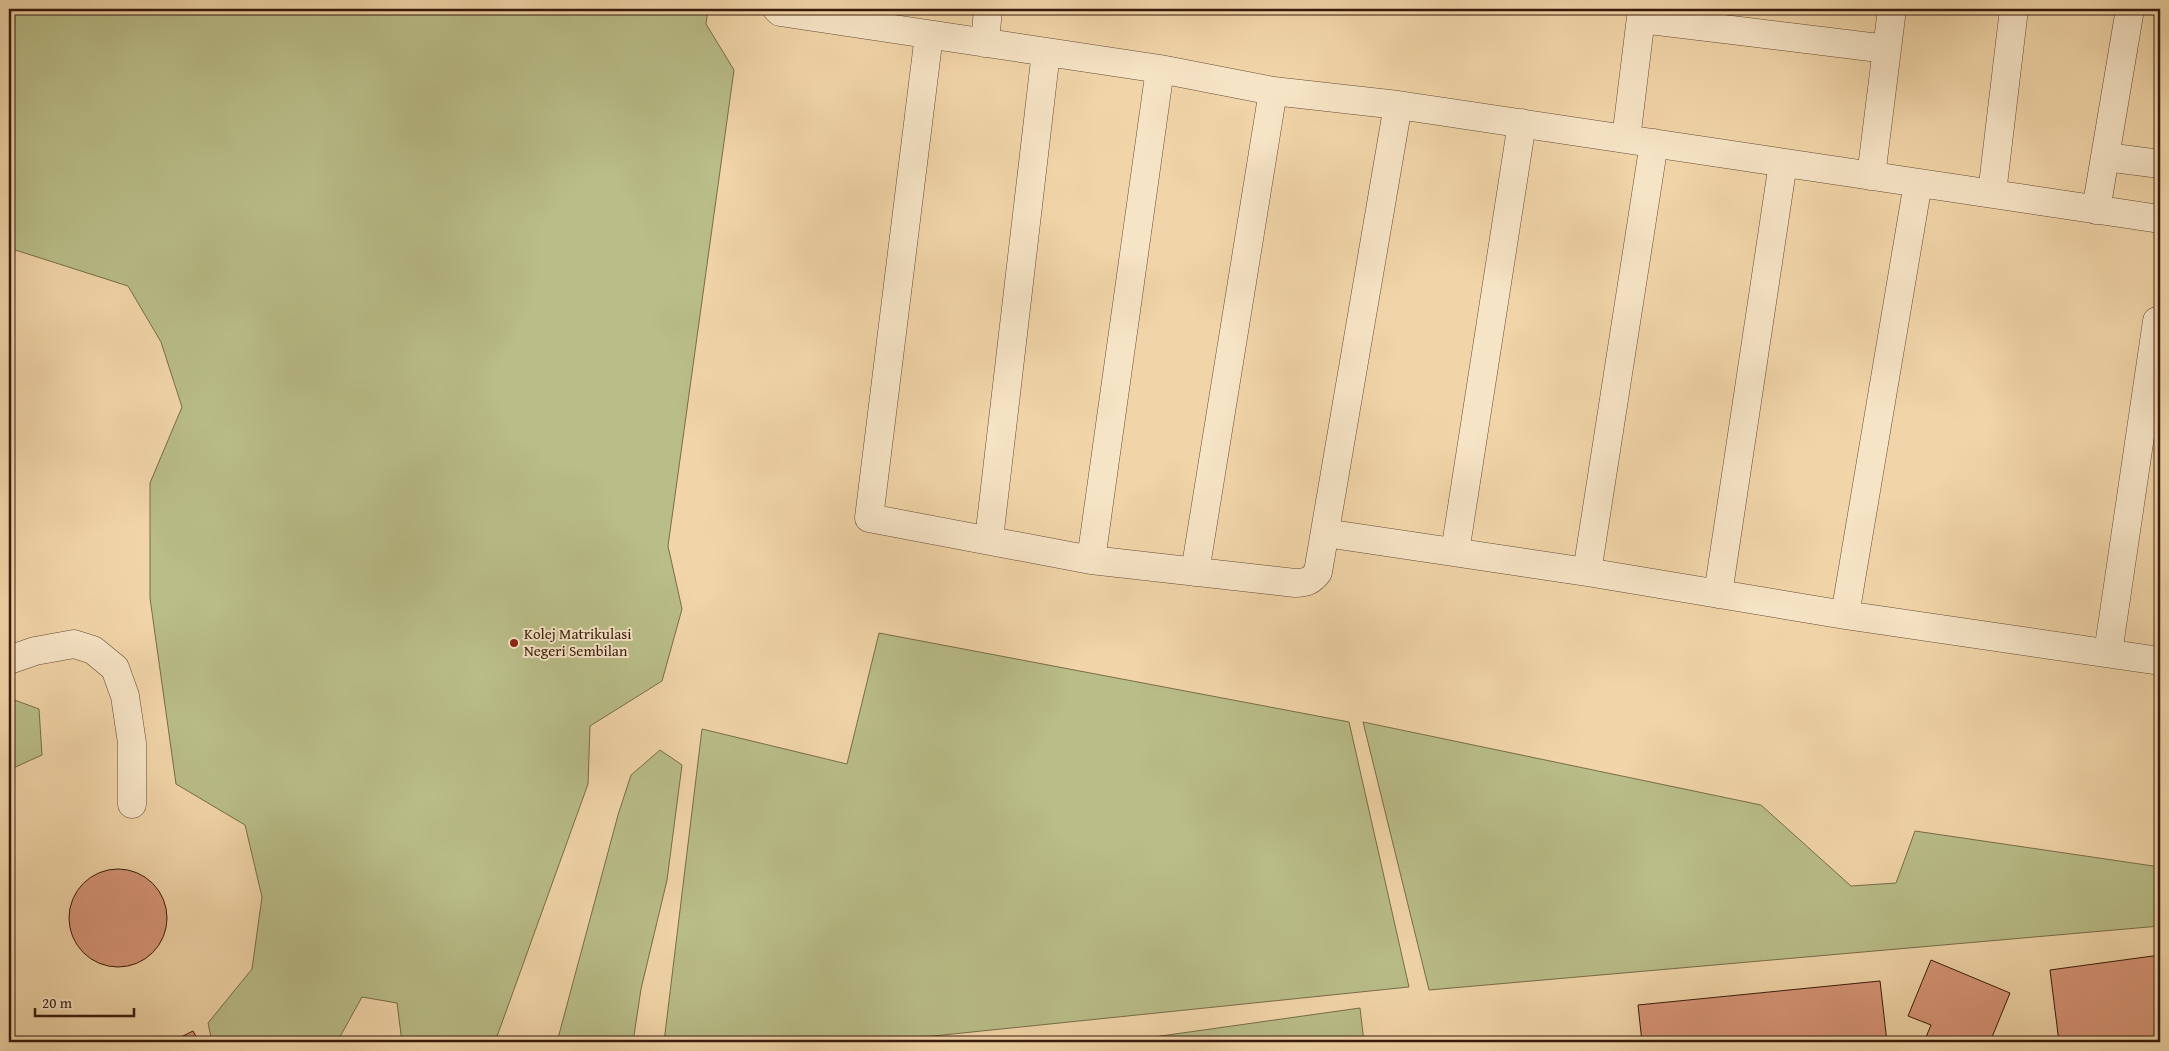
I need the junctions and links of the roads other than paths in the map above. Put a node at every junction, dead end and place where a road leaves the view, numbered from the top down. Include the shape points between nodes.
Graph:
1 (777, 9) edge
2 (988, 9) edge
3 (1892, 9) edge
4 (2014, 9) edge
5 (2130, 9) edge
6 (1642, 14) edge
7 (868, 17) edge
8 (929, 35) junction
9 (985, 43) junction
10 (1887, 49) junction
11 (1046, 52) junction
12 (1160, 69) junction
13 (1273, 91) junction
14 (1398, 105) junction
15 (1522, 124) junction
16 (1626, 139) junction
17 (1654, 143) junction
18 (2106, 157) junction
19 (1783, 163) junction
20 (2160, 164) edge
21 (1871, 176) junction
22 (1918, 183) junction
23 (1992, 193) junction
24 (2096, 210) junction
25 (2160, 219) edge
26 (2157, 321) dead end
27 (1325, 533) junction
28 (989, 539) junction
29 (1455, 552) junction
30 (1091, 560) junction
31 (1195, 572) junction
32 (1587, 572) junction
33 (1718, 594) junction
34 (1845, 616) junction
35 (2108, 653) junction
36 (9, 660) edge
37 (2160, 661) edge
38 (132, 804) dead end

1 - 7 street via 780,12
2 - 9 street
3 - 10 street
4 - 23 street
5 - 18 street
6 - 10 street
6 - 16 street
7 - 8 street
8 - 9 street
8 - 28 street via 868,514 873,520
9 - 11 street
10 - 21 street
11 - 12 street
11 - 28 street
12 - 13 street
12 - 30 street
13 - 14 street
13 - 31 street
14 - 15 street
14 - 27 street
15 - 16 street
15 - 29 street
16 - 17 street
17 - 19 street
17 - 32 street
18 - 20 street
18 - 24 street
19 - 21 street
19 - 33 street
21 - 22 street
22 - 23 street
22 - 34 street
23 - 24 street
24 - 25 street
26 - 35 street
27 - 29 street
27 - 31 street via 1318,572 1312,580 1304,583
28 - 30 street
29 - 32 street
30 - 31 street
32 - 33 street
33 - 34 street
34 - 35 street
35 - 37 street
36 - 38 street via 35,651 74,644 93,650 115,668 125,696 132,743

